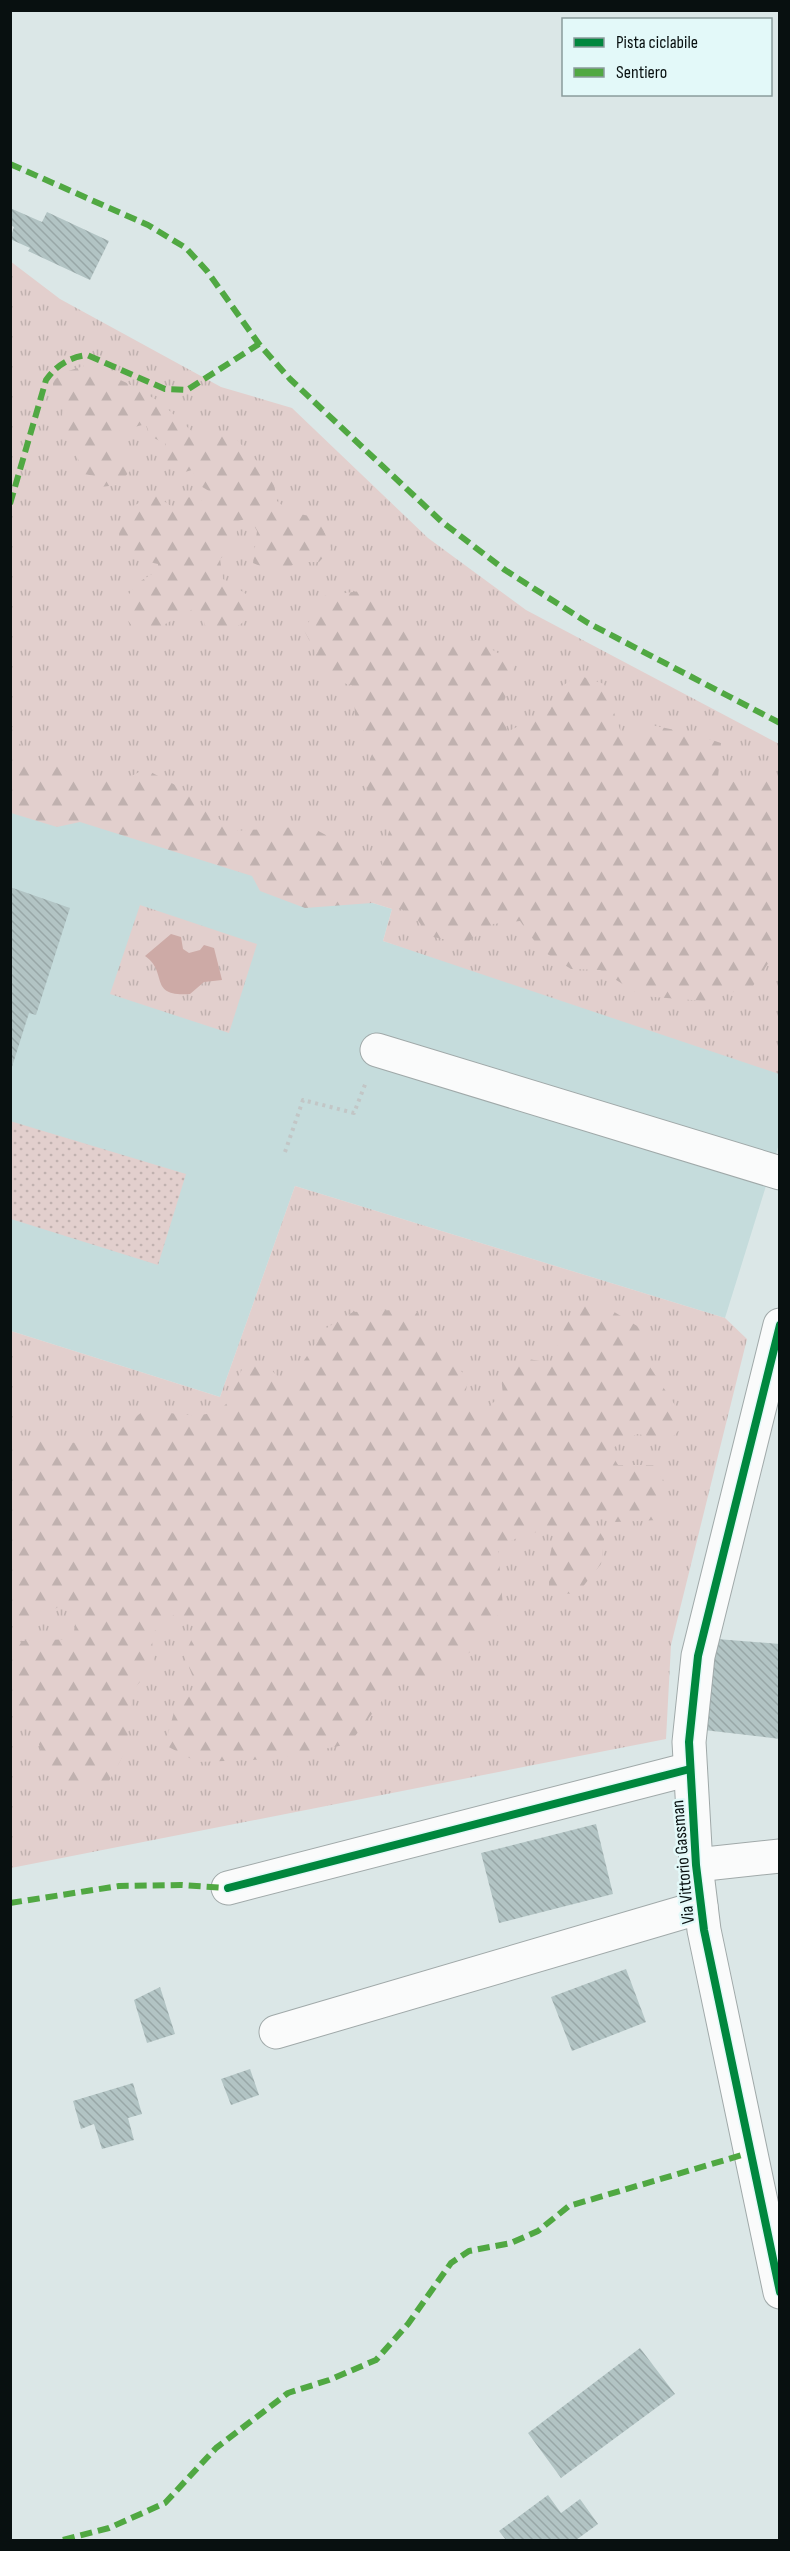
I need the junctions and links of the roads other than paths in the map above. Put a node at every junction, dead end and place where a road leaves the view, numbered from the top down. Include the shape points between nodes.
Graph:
1 (377, 1050) road end
2 (780, 1173) edge
3 (780, 1325) edge
4 (690, 1768) junction
5 (780, 1856) edge
6 (696, 1865) junction
7 (228, 1888) dead end
8 (701, 1907) junction
9 (276, 2032) dead end
10 (780, 2292) edge

1 - 2 street
3 - 4 street, Via Vittorio Gassman via 698,1656 691,1702
4 - 6 street, Via Vittorio Gassman
4 - 7 street
5 - 6 street
6 - 8 street, Via Vittorio Gassman
8 - 9 street
8 - 10 street, Via Vittorio Gassman via 737,2099

